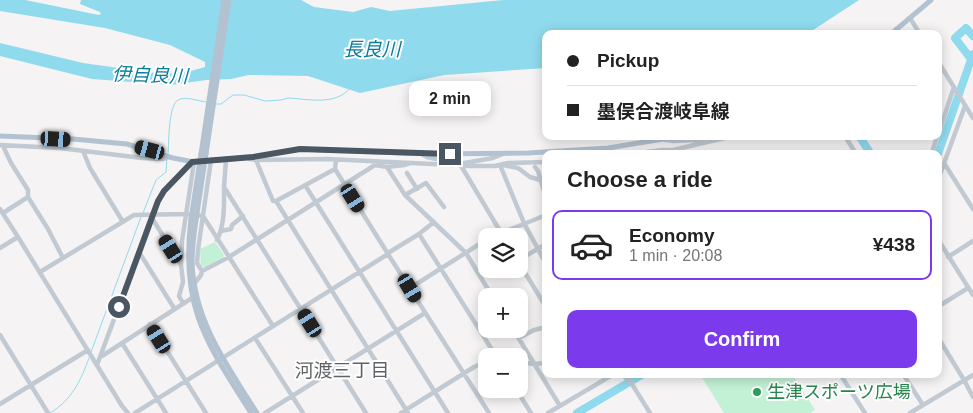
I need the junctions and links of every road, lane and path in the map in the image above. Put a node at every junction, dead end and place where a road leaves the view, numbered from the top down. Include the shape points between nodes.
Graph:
1 (224, 0) edge
2 (229, 0) edge
3 (931, 0) edge
4 (910, 18) junction
5 (896, 30) edge
6 (918, 30) edge
7 (942, 68) edge
8 (955, 89) junction
9 (964, 104) junction
10 (973, 118) edge
11 (942, 124) edge
12 (206, 135) junction
13 (0, 136) edge
14 (664, 140) joint
15 (687, 140) edge
16 (713, 140) edge
17 (2, 145) edge
18 (579, 150) edge
19 (672, 150) edge
20 (82, 151) junction
21 (542, 152) edge
22 (419, 153) junction
23 (505, 154) junction
24 (169, 156) junction
25 (236, 158) junction
26 (211, 160) junction
27 (226, 160) junction
28 (256, 160) junction
29 (336, 160) junction
30 (193, 162) junction
31 (542, 162) edge
32 (411, 163) junction
33 (944, 163) junction
34 (461, 165) junction
35 (501, 165) junction
36 (387, 166) junction
37 (535, 167) dead end
38 (335, 169) junction
39 (942, 169) edge
40 (407, 173) dead end
41 (540, 180) junction
42 (344, 184) junction
43 (305, 185) junction
44 (542, 186) edge
45 (224, 187) junction
46 (417, 189) junction
47 (405, 196) junction
48 (28, 197) junction
49 (276, 201) junction
50 (315, 202) junction
51 (444, 207) dead end
52 (973, 209) edge
53 (1, 211) edge
54 (186, 214) junction
55 (151, 216) junction
56 (203, 216) junction
57 (243, 216) junction
58 (542, 216) edge
59 (193, 220) junction
60 (288, 220) junction
61 (123, 222) junction
62 (434, 222) junction
63 (524, 223) junction
64 (498, 228) edge
65 (515, 228) edge
66 (221, 231) junction
67 (419, 234) junction
68 (18, 237) junction
69 (258, 238) junction
70 (217, 240) junction
71 (973, 241) edge
72 (478, 245) edge
73 (542, 246) edge
74 (942, 246) edge
75 (0, 248) edge
76 (538, 249) junction
77 (140, 252) junction
78 (466, 253) junction
79 (388, 254) junction
80 (528, 255) edge
81 (542, 256) edge
82 (229, 257) junction
83 (948, 257) junction
84 (62, 258) junction
85 (181, 265) junction
86 (440, 269) junction
87 (40, 272) junction
88 (360, 272) junction
89 (193, 273) junction
90 (202, 273) junction
91 (528, 276) edge
92 (194, 284) junction
93 (410, 288) junction
94 (487, 288) edge
95 (968, 288) junction
96 (331, 290) junction
97 (973, 296) edge
98 (192, 298) junction
99 (542, 300) edge
100 (183, 303) junction
101 (942, 304) edge
102 (174, 308) junction
103 (301, 309) junction
104 (425, 313) junction
105 (150, 324) junction
106 (273, 326) junction
107 (542, 328) edge
108 (396, 331) junction
109 (528, 333) edge
110 (0, 334) edge
111 (255, 338) junction
112 (519, 338) edge
113 (122, 343) junction
114 (942, 344) edge
115 (368, 348) junction
116 (491, 348) edge
117 (88, 351) junction
118 (100, 356) junction
119 (220, 359) junction
120 (96, 363) junction
121 (528, 363) edge
122 (542, 363) edge
123 (534, 364) junction
124 (478, 366) edge
125 (337, 367) junction
126 (464, 374) junction
127 (973, 375) edge
128 (542, 377) edge
129 (543, 378) edge
130 (607, 378) edge
131 (626, 378) edge
132 (843, 378) edge
133 (906, 378) edge
134 (964, 380) junction
135 (186, 381) junction
136 (31, 385) junction
137 (435, 392) junction
138 (292, 395) junction
139 (973, 397) edge
140 (522, 398) edge
141 (157, 399) junction
142 (0, 404) edge
143 (923, 405) junction
144 (560, 406) junction
145 (407, 411) edge
146 (47, 412) edge
147 (128, 413) edge
148 (135, 413) edge
149 (166, 413) edge
150 (206, 413) edge
151 (251, 413) edge
152 (256, 413) edge
153 (265, 413) edge
154 (303, 413) edge
155 (366, 413) edge
156 (401, 413) edge
157 (448, 413) edge
158 (489, 413) edge
159 (531, 413) edge
160 (548, 413) edge
161 (650, 413) edge
162 (865, 413) edge
163 (910, 413) edge

1 - 12 main road
2 - 12 main road
3 - 4 main road
4 - 5 main road
4 - 6 street
7 - 8 street
8 - 9 street
8 - 11 street
9 - 10 street
9 - 33 street
12 - 59 main road, bridge
13 - 24 main road via 127,144
14 - 15 street
14 - 18 main road
16 - 19 street
17 - 20 street
17 - 48 street via 28,190
20 - 24 street via 142,158 164,159
20 - 61 street
21 - 23 main road
22 - 23 main road
22 - 25 main road via 300,149
22 - 34 street
23 - 34 street
24 - 30 main road
25 - 27 main road
25 - 28 street
26 - 27 main road
26 - 30 main road
26 - 56 street
27 - 45 street
28 - 29 street
28 - 49 street
29 - 32 street
29 - 38 street
30 - 54 street
30 - 55 street via 164,191
31 - 35 street
32 - 34 street
32 - 36 street
33 - 39 street
33 - 52 street
34 - 35 street
34 - 64 street
35 - 41 street via 518,168
35 - 63 street
36 - 42 street via 375,165
36 - 47 street
37 - 41 street
38 - 42 street
38 - 43 street
40 - 46 street
41 - 44 street
42 - 50 street
42 - 79 street
43 - 49 street
43 - 50 street
45 - 57 street
45 - 66 street
46 - 47 street
46 - 51 street via 426,183
47 - 62 street
48 - 53 street
48 - 84 street
49 - 60 street
50 - 60 street
50 - 88 street
53 - 68 street
54 - 55 street
54 - 56 street
54 - 85 street
55 - 61 street via 134,215
55 - 77 street
55 - 85 street
56 - 70 street
56 - 90 street via 197,263
57 - 66 street via 231,229
57 - 69 street
58 - 63 street
59 - 89 main road
59 - 98 main road via 187,262
60 - 69 street
60 - 96 street
61 - 84 street
62 - 67 street
62 - 78 street
63 - 65 street
63 - 76 street
66 - 70 street
67 - 79 street
67 - 86 street
68 - 75 street
68 - 87 street
69 - 82 street
69 - 103 street
70 - 82 street
71 - 83 street
72 - 78 street
73 - 76 street
74 - 83 street
76 - 80 street
76 - 81 street
77 - 102 street
77 - 118 street
78 - 86 street
78 - 94 street
79 - 88 street
79 - 93 street
82 - 90 street
82 - 106 street
83 - 95 street
84 - 87 street
85 - 100 street via 183,282 179,296
86 - 93 street
86 - 116 street
87 - 117 street
88 - 96 street
88 - 108 street
89 - 90 street
89 - 92 main road
90 - 92 street
91 - 99 street
92 - 119 main road via 202,315
93 - 104 street
95 - 97 street
95 - 101 street
96 - 103 street
96 - 115 street
98 - 100 street
98 - 119 main road via 204,336
100 - 102 street
102 - 105 street
103 - 106 street
103 - 125 street
104 - 108 street
104 - 126 street
105 - 113 street
105 - 135 street
106 - 111 street
107 - 109 street
108 - 115 street
108 - 137 street
110 - 136 street
111 - 119 street
111 - 138 street
112 - 123 street
113 - 118 street
113 - 141 street
114 - 134 street
115 - 125 street
115 - 145 street
117 - 120 street
117 - 136 street
118 - 120 street
119 - 135 street
119 - 151 main road
119 - 152 main road
120 - 147 street
121 - 123 street
122 - 123 street
123 - 128 street
124 - 126 street
125 - 138 street
125 - 155 street
126 - 137 street
126 - 158 street
127 - 134 street
129 - 144 street
130 - 144 street
131 - 161 street
132 - 162 street
133 - 143 street
134 - 139 street
134 - 143 street
135 - 141 street
135 - 150 street
136 - 142 street
136 - 146 street
137 - 145 street
137 - 157 street
138 - 153 street
138 - 154 street
140 - 159 street
141 - 148 street
141 - 149 street
143 - 163 street
144 - 160 street
145 - 156 street

